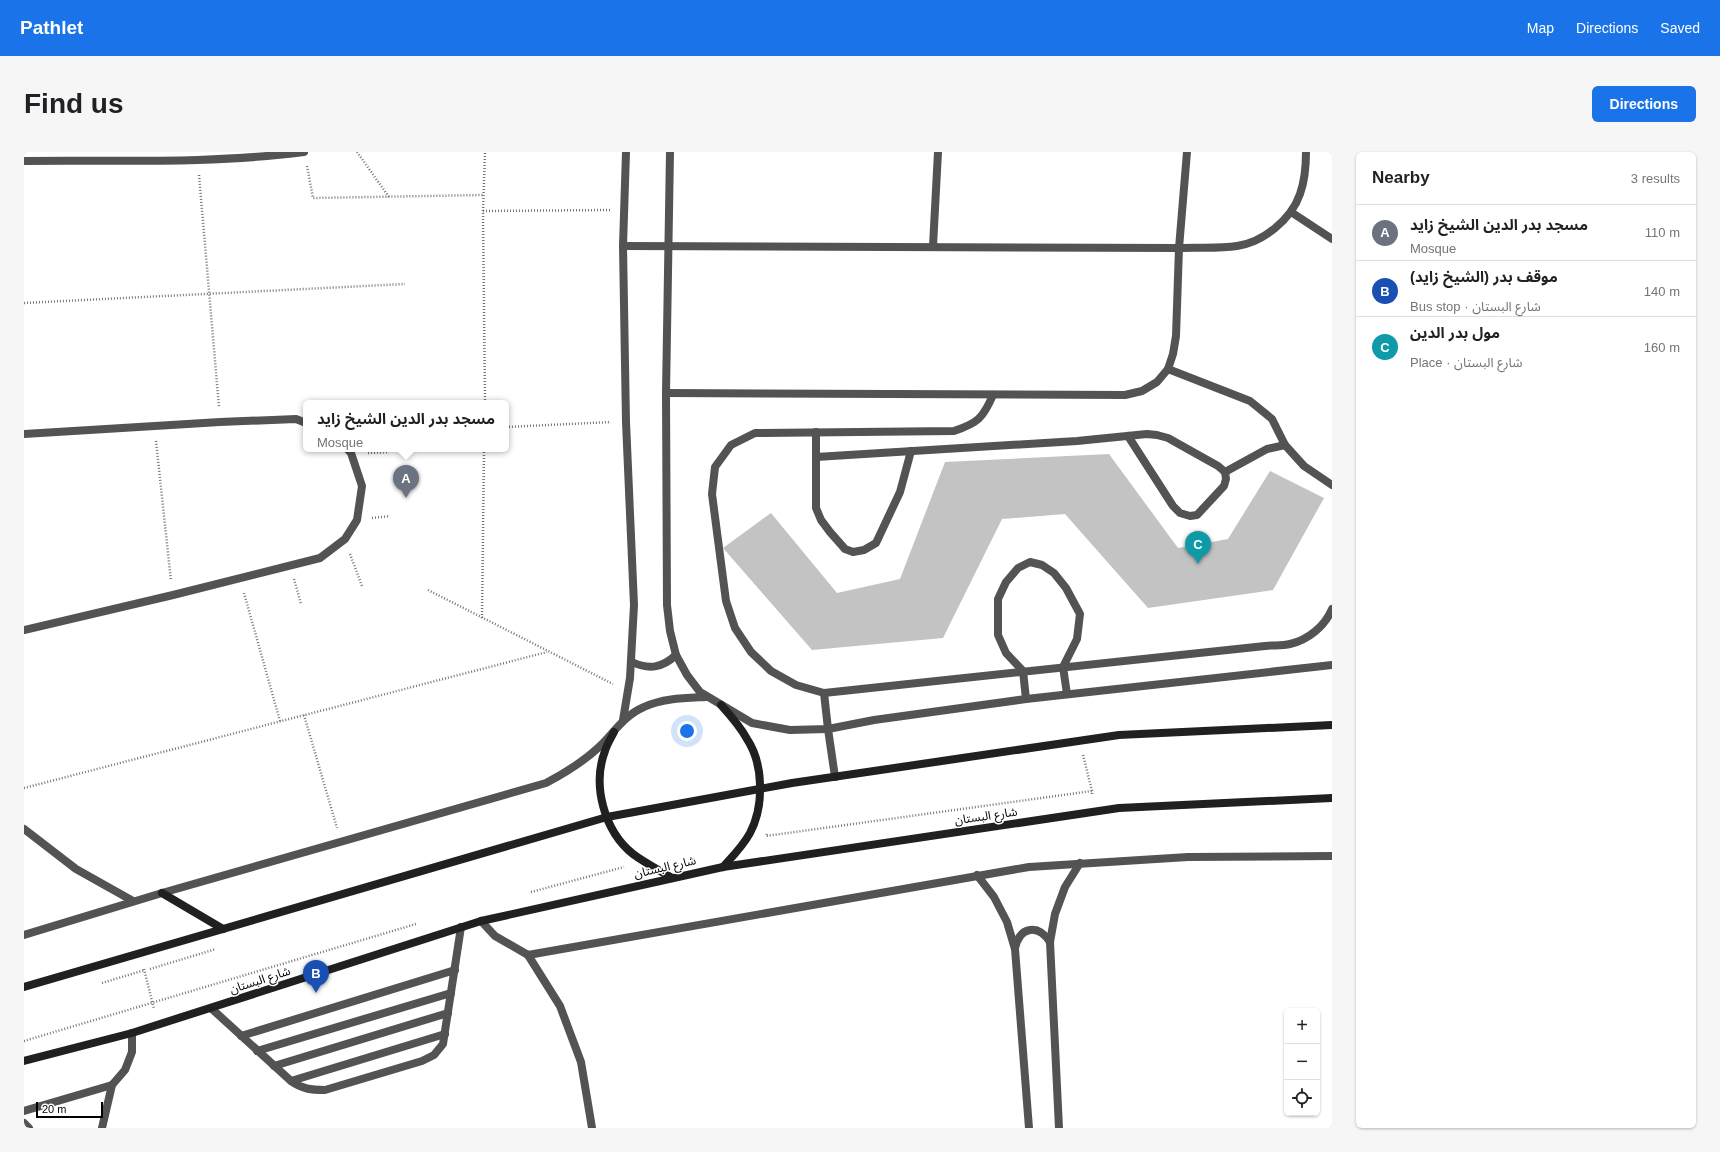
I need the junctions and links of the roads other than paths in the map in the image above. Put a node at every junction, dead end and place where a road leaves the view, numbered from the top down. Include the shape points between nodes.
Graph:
1 (304, 152) edge
2 (626, 152) edge
3 (670, 152) edge
4 (938, 152) edge
5 (1187, 152) edge
6 (1306, 152) edge
7 (24, 161) edge
8 (1290, 212) junction
9 (1332, 239) edge
10 (623, 246) junction
11 (668, 246) junction
12 (933, 246) junction
13 (1179, 248) junction
14 (1168, 369) junction
15 (666, 394) junction
16 (993, 395) junction
17 (303, 422) edge
18 (816, 432) junction
19 (24, 434) edge
20 (1128, 436) junction
21 (1285, 445) junction
22 (911, 451) junction
23 (349, 452) edge
24 (816, 457) junction
25 (1225, 472) junction
26 (1332, 485) edge
27 (1332, 609) edge
28 (24, 630) edge
29 (676, 655) junction
30 (632, 662) junction
31 (1332, 665) edge
32 (1063, 667) junction
33 (1022, 671) junction
34 (824, 693) junction
35 (1067, 694) junction
36 (706, 697) junction
37 (1026, 699) junction
38 (721, 705) junction
39 (623, 720) junction
40 (1332, 725) edge
41 (828, 729) junction
42 (614, 732) junction
43 (835, 777) junction
44 (760, 790) junction
45 (1332, 798) edge
46 (607, 818) junction
47 (24, 830) edge
48 (1332, 856) edge
49 (1080, 863) junction
50 (723, 867) junction
51 (977, 875) junction
52 (672, 878) junction
53 (162, 893) junction
54 (133, 901) junction
55 (481, 921) junction
56 (461, 927) junction
57 (223, 929) junction
58 (24, 935) edge
59 (1050, 942) junction
60 (1015, 949) junction
61 (528, 956) junction
62 (455, 970) junction
63 (24, 987) edge
64 (451, 993) junction
65 (212, 1009) junction
66 (448, 1012) junction
67 (132, 1033) junction
68 (445, 1034) junction
69 (242, 1036) junction
70 (258, 1051) junction
71 (24, 1061) edge
72 (274, 1066) junction
73 (291, 1081) junction
74 (112, 1085) junction
75 (24, 1111) edge
76 (24, 1123) edge
77 (29, 1128) edge
78 (102, 1128) edge
79 (592, 1128) edge
80 (1029, 1128) edge
81 (1059, 1128) edge

1 - 7 street via 265,157 197,160
2 - 10 street
3 - 11 street
4 - 12 street
5 - 13 street
6 - 8 street via 1305,178 1300,196
8 - 9 street
8 - 13 street via 1276,228 1258,239 1237,246
10 - 11 street
10 - 30 street via 626,422 634,605
11 - 12 street
11 - 15 street
12 - 13 street
13 - 14 street via 1176,336
14 - 16 street via 1157,382 1142,391 1125,395
14 - 21 street via 1250,401 1272,419
15 - 16 street
15 - 29 street via 667,605
16 - 18 street via 986,412 972,425 954,431
17 - 19 street via 296,419 220,422
18 - 24 street
18 - 34 street via 755,433 731,445 715,467 712,494 726,601 735,628 751,652 771,671 796,685
20 - 22 street
20 - 25 street via 1147,434 1168,438
20 - 25 street via 1180,513 1197,515 1224,486
21 - 25 street via 1267,448
21 - 26 street via 1304,466
22 - 24 street
22 - 24 street via 900,492 876,543 854,552 845,549 830,532 816,508
23 - 28 street via 362,486 357,520 345,539 320,558
27 - 32 street via 1329,617 1312,634 1289,645
29 - 30 street via 660,666 650,668
29 - 36 street via 687,675
30 - 39 street
31 - 35 street
32 - 33 street
32 - 33 street via 1077,639 1080,614 1066,588 1054,573 1042,565 1030,562 1018,568 1006,582 998,599 998,635 1006,653
32 - 35 street
33 - 34 street
33 - 37 street
34 - 41 street
35 - 37 street
36 - 38 street
36 - 39 street via 666,700 643,707
37 - 41 street via 874,720
38 - 41 street via 752,723 790,730
38 - 44 street via 748,740 757,764
39 - 42 street
40 - 43 street via 1119,735
41 - 43 street
42 - 46 street via 604,752 600,774 601,796
42 - 53 street via 583,761 546,783
43 - 44 street
44 - 46 street
44 - 50 street via 750,832 738,851
45 - 50 street, شارع البستان via 1119,808
46 - 52 street via 617,837 632,853
46 - 57 street
47 - 54 street via 76,869
48 - 49 street via 1188,856
49 - 51 street
49 - 59 street via 1065,887 1055,914
50 - 52 street, شارع البستان
51 - 60 street via 994,897 1007,922
51 - 61 street
52 - 55 street, شارع البستان
53 - 54 street
53 - 57 street
54 - 58 street
55 - 56 street, شارع البستان
55 - 61 street via 495,936
56 - 62 street
56 - 65 street, شارع البستان
57 - 63 street
59 - 60 street via 1044,934 1035,930 1025,932 1017,939
59 - 81 street
60 - 80 street
61 - 79 street via 560,1006 581,1062
62 - 64 street
62 - 69 street
64 - 66 street
64 - 70 street
65 - 67 street, شارع البستان
65 - 69 street
66 - 68 street
66 - 72 street
67 - 71 street, شارع البستان
67 - 74 street via 132,1052 125,1070
68 - 73 street
68 - 73 street via 434,1055 422,1061 325,1090 299,1087
69 - 70 street
70 - 72 street
72 - 73 street
74 - 75 street
74 - 78 street
76 - 77 street

